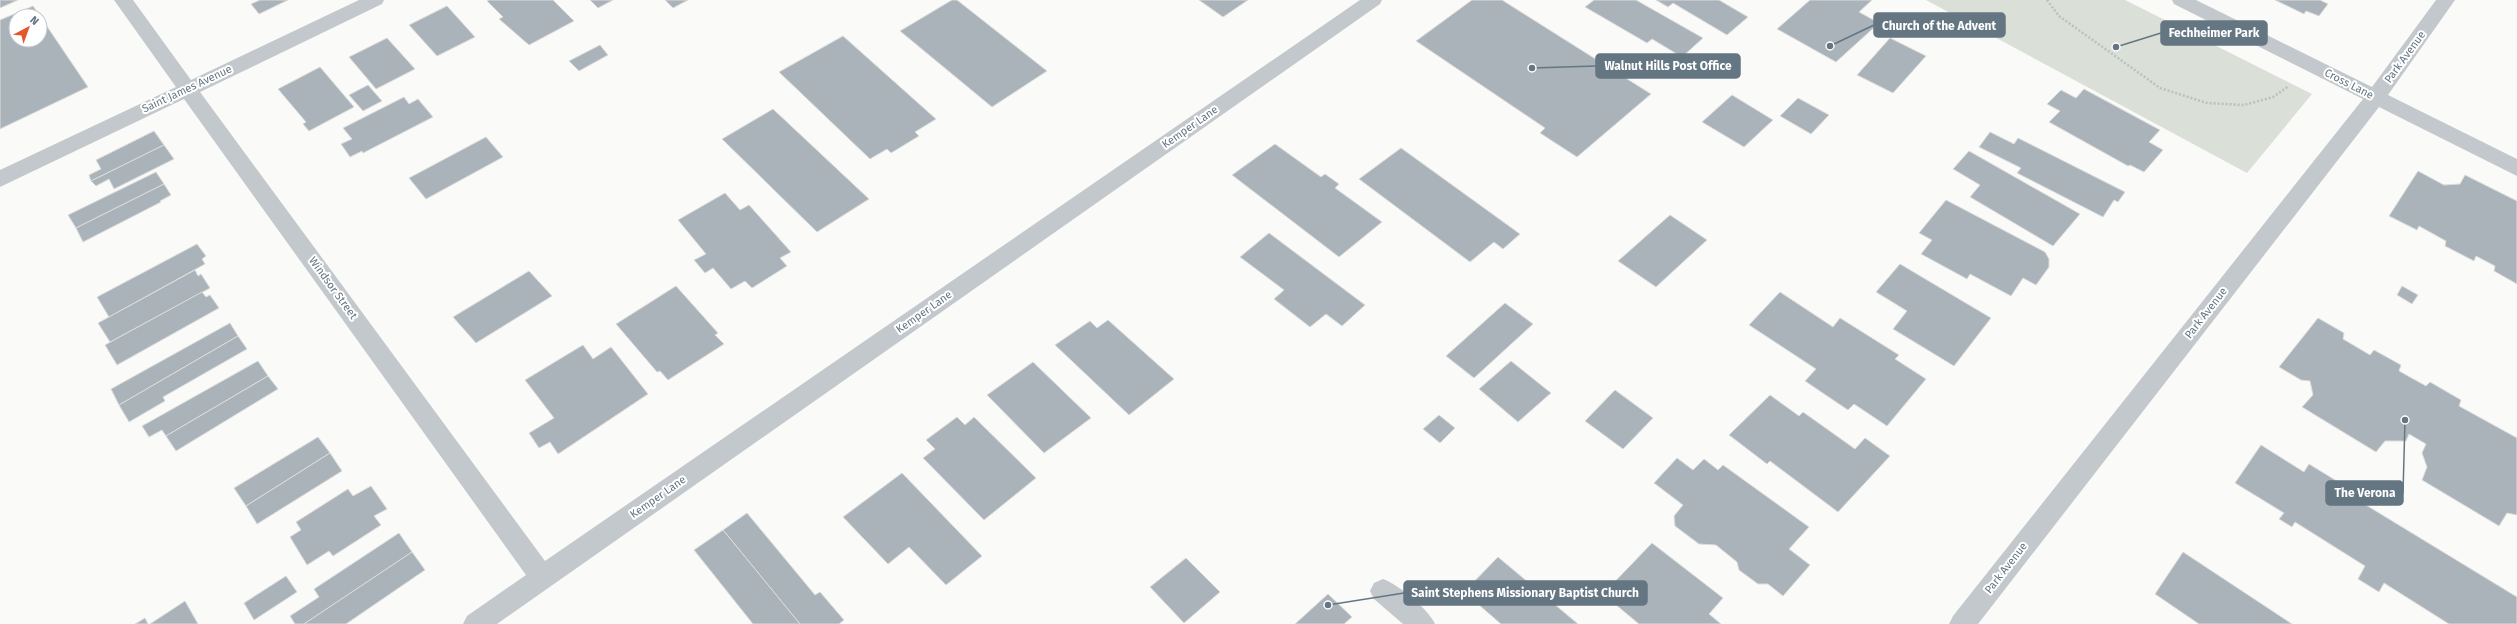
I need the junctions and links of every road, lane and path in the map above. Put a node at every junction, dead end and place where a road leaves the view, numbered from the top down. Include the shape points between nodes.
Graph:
1 (123, 0) edge
2 (374, 0) edge
3 (1373, 0) edge
4 (2047, 0) edge
5 (2181, 0) edge
6 (2446, 0) edge
7 (2294, 82) dead end
8 (188, 88) junction
9 (2375, 98) junction
10 (2517, 168) edge
11 (0, 179) edge
12 (542, 577) junction
13 (1383, 591) dead end
14 (476, 624) edge
15 (1422, 624) edge
16 (1962, 624) edge

1 - 8 street, Windsor Street
2 - 8 street, Saint James Avenue
3 - 12 street, Kemper Lane
4 - 7 path via 2059,16 2160,88 2200,101 2244,105 2273,97
5 - 9 street, Cross Lane
6 - 9 street, Park Avenue
8 - 11 street, Saint James Avenue
8 - 12 street, Windsor Street
9 - 10 street, Cross Lane
9 - 16 street, Park Avenue
12 - 14 street, Kemper Lane
13 - 15 street

